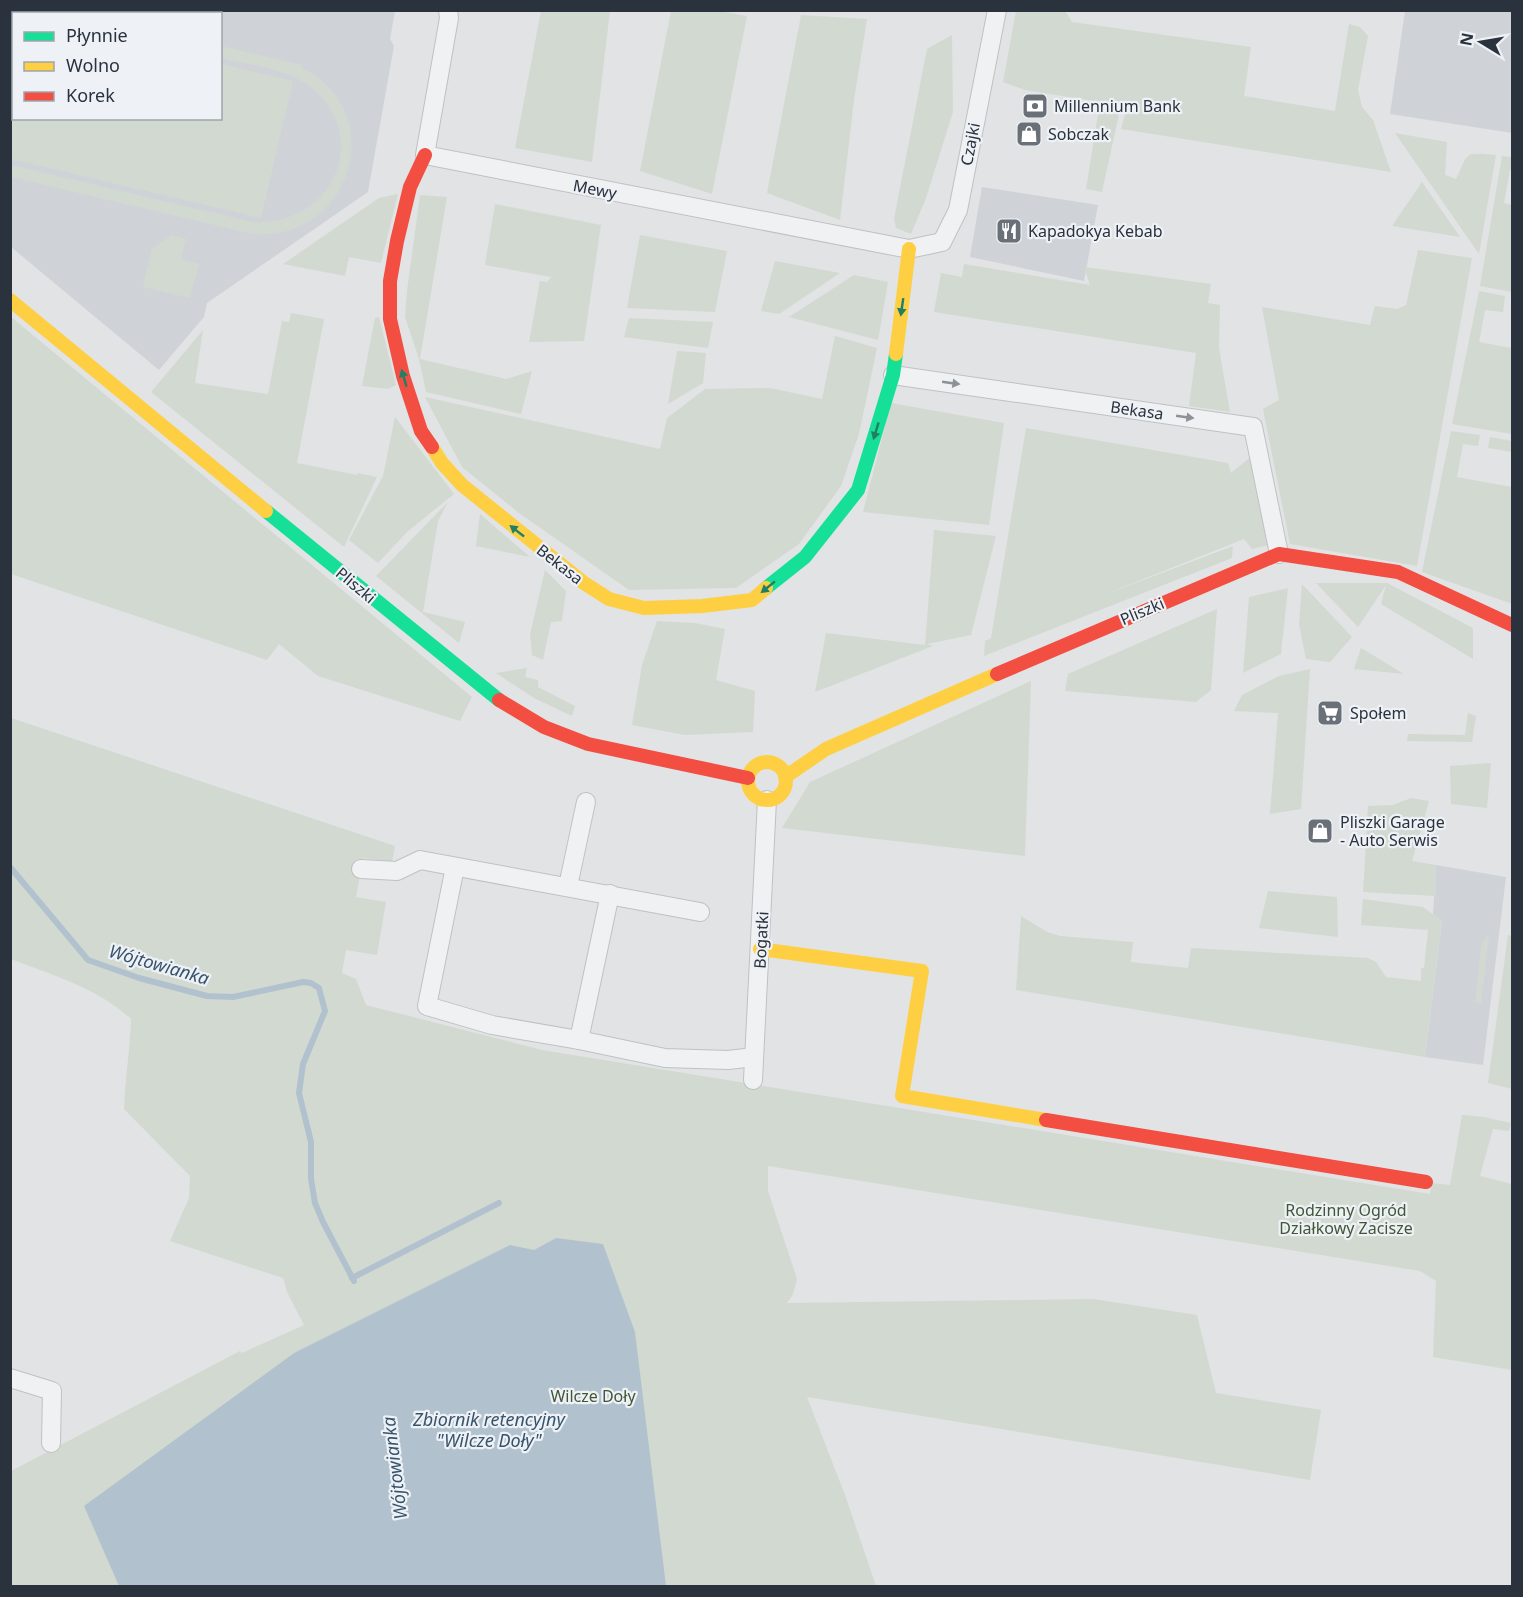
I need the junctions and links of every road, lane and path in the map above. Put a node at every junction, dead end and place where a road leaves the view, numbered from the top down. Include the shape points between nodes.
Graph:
1 (448, 10) edge
2 (996, 10) edge
3 (425, 155) junction
4 (909, 249) junction
5 (10, 300) edge
6 (893, 375) junction
7 (1280, 554) junction
8 (1512, 625) edge
9 (785, 777) junction
10 (748, 778) junction
11 (767, 800) junction
12 (586, 802) dead end
13 (455, 867) junction
14 (361, 869) dead end
15 (568, 886) junction
16 (610, 894) junction
17 (700, 912) dead end
18 (760, 949) junction
19 (579, 1040) junction
20 (754, 1057) junction
21 (753, 1080) dead end
22 (1426, 1182) dead end
23 (10, 1378) edge
24 (51, 1443) dead end

1 - 3 street
2 - 4 street, Czajki via 958,210 942,242
3 - 4 street, Mewy
6 -> 3 street, Bekasa via 858,490 805,557 752,600 644,608 609,599 584,584 462,485 421,431 390,319 390,280 410,187
4 -> 6 street, Bekasa
5 - 10 street, Pliszki via 504,704 544,727 588,744
6 -> 7 street, Bekasa via 1253,427
7 - 8 street via 1398,572
7 - 9 street, Pliszki via 826,749
9 - 10 street via 778,767 766,763 755,767
9 - 11 street, Pliszki via 781,793
10 - 11 street via 752,793
11 - 18 street, Bogatki
12 - 15 street
13 - 14 street via 420,860 397,871
13 - 15 street
13 - 19 street via 427,1006 492,1025
15 - 16 street
16 - 17 street
16 - 19 street
18 - 20 street, Bogatki
18 - 22 street via 922,971 902,1096
19 - 20 street via 665,1058
20 - 21 street, Bogatki
23 - 24 street via 52,1391

